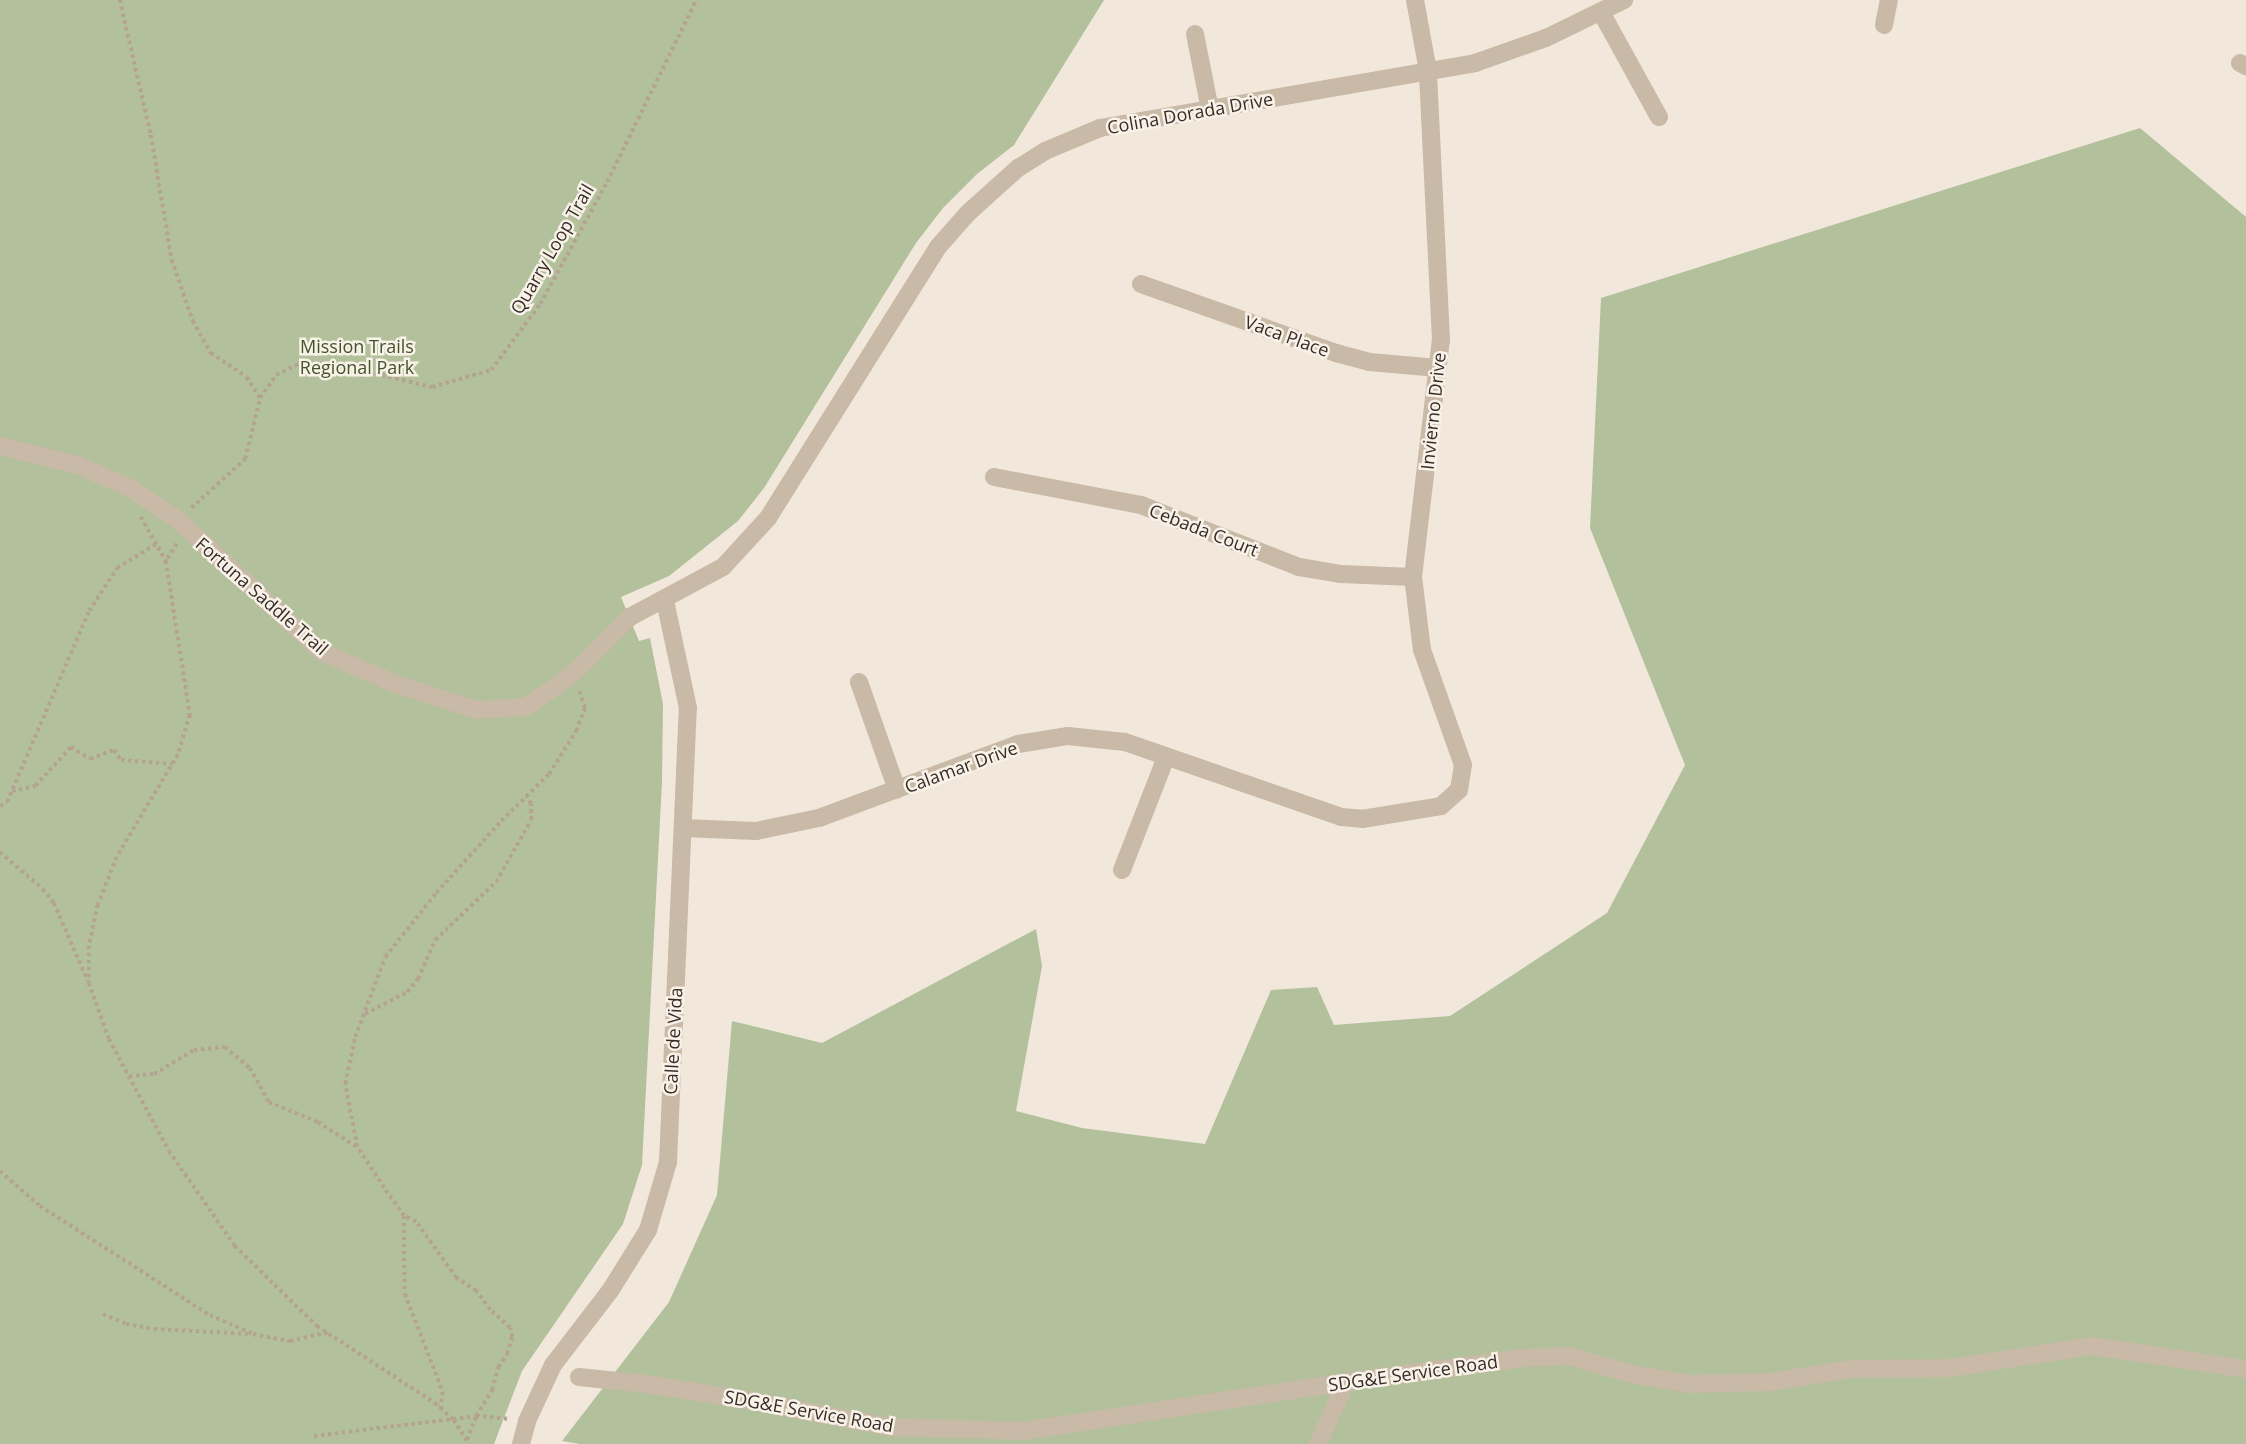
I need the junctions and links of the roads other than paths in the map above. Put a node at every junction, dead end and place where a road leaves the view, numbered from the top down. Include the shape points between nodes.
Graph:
1 (1415, 0) edge
2 (1624, 0) edge
3 (1889, 0) edge
4 (1601, 12) junction
5 (1884, 25) dead end
6 (1195, 34) dead end
7 (1428, 71) junction
8 (1210, 110) junction
9 (1659, 117) dead end
10 (1141, 284) dead end
11 (1438, 368) junction
12 (0, 446) edge
13 (994, 477) dead end
14 (1413, 577) junction
15 (665, 601) junction
16 (630, 617) joint
17 (859, 682) dead end
18 (1166, 757) junction
19 (897, 790) junction
20 (1441, 806) joint
21 (683, 828) junction
22 (1122, 870) dead end
23 (2246, 1369) edge
24 (579, 1377) dead end
25 (1346, 1382) junction
26 (521, 1444) edge
27 (1318, 1444) edge

1 - 7 street, Invierno Drive
2 - 4 street, Colina Dorada Drive
3 - 5 street
4 - 7 street, Colina Dorada Drive via 1487,59
4 - 9 street
6 - 8 street
7 - 8 street, Colina Dorada Drive
7 - 11 street, Invierno Drive via 1441,340
8 - 15 street, Colina Dorada Drive via 1100,128 1017,168 938,247 768,519 723,567
10 - 11 street, Vaca Place via 1336,353 1370,362
11 - 14 street, Invierno Drive
12 - 16 street, Fortuna Saddle Trail via 78,465 116,480 178,520 322,652 396,684 478,710 526,707 573,674
13 - 14 street, Cebada Court via 1141,505 1299,567
14 - 20 street, Invierno Drive via 1422,650 1463,765 1459,790
15 - 16 street, Colina Dorada Drive
15 - 21 street, Calle de Vida via 688,708
17 - 19 street
18 - 19 street, Calamar Drive via 1125,742 1068,736 1018,744
18 - 20 street, Calamar Drive via 1341,817 1362,820
18 - 22 street
19 - 21 street, Calamar Drive via 819,818 756,831
21 - 26 street, Calle de Vida via 668,1162 648,1230 610,1291 553,1365
23 - 25 street, SDG&E Service Road via 2092,1346 1950,1368 1852,1369 1769,1382 1692,1384 1636,1375 1568,1356
24 - 25 street, SDG&E Service Road via 647,1384 890,1427 1023,1431
25 - 27 street

